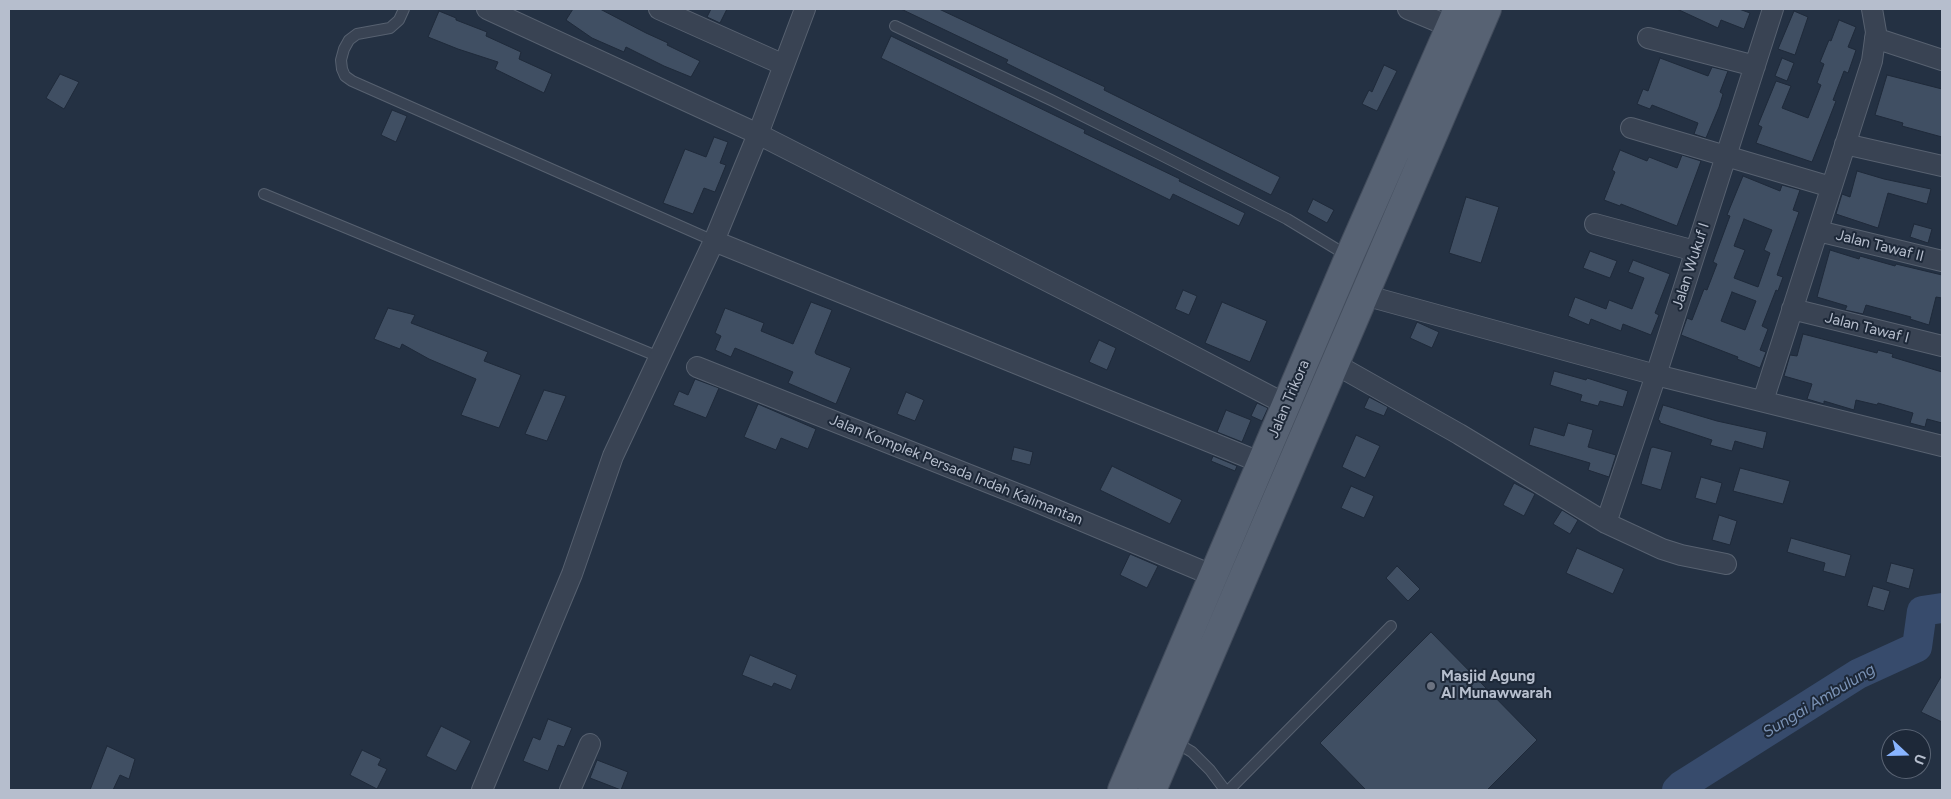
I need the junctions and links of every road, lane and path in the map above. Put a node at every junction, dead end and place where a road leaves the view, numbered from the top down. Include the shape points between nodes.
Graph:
1 (404, 9) edge
2 (487, 9) edge
3 (659, 9) edge
4 (806, 9) edge
5 (1408, 9) edge
6 (1487, 9) edge
7 (1773, 9) edge
8 (1872, 9) edge
9 (1455, 18) edge
10 (895, 26) dead end
11 (1648, 38) dead end
12 (1875, 38) junction
13 (1942, 60) edge
14 (784, 65) junction
15 (1755, 66) junction
16 (1434, 99) junction
17 (1630, 128) dead end
18 (758, 134) junction
19 (1845, 144) junction
20 (1726, 155) junction
21 (1942, 166) edge
22 (1831, 187) junction
23 (264, 194) dead end
24 (1596, 224) dead end
25 (1818, 230) junction
26 (714, 241) junction
27 (1695, 251) junction
28 (1348, 257) junction
29 (1942, 261) edge
30 (1364, 295) junction
31 (1792, 309) junction
32 (1942, 346) edge
33 (659, 357) junction
34 (1335, 364) junction
35 (697, 367) dead end
36 (1656, 375) junction
37 (1763, 401) junction
38 (1287, 405) junction
39 (1942, 446) edge
40 (1262, 463) junction
41 (1606, 523) junction
42 (1726, 564) dead end
43 (1214, 576) junction
44 (1391, 626) dead end
45 (1148, 728) junction
46 (1174, 742) junction
47 (590, 744) dead end
48 (482, 790) edge
49 (570, 790) edge
50 (1122, 790) edge
51 (1152, 790) edge
52 (1225, 790) edge
53 (1229, 790) edge

1 - 26 lane via 390,28 357,34 349,40 341,60 345,76
2 - 18 street
3 - 14 street
4 - 14 street
5 - 9 street
6 - 16 main road, Jalan Trikora
7 - 15 street, Jalan Wukuf I
8 - 12 street
9 - 16 main road, Jalan Trikora
10 - 28 lane via 1170,159 1287,220
11 - 15 street
12 - 13 street
12 - 19 street via 1872,61
14 - 18 street
15 - 20 street, Jalan Wukuf I
16 - 28 main road, Jalan Trikora
16 - 30 main road, Jalan Trikora
17 - 20 street
18 - 26 street
18 - 38 street
19 - 21 street
19 - 22 street
20 - 22 street
20 - 27 street, Jalan Wukuf I
22 - 25 street
23 - 33 lane
24 - 27 street
25 - 29 street, Jalan Tawaf II
25 - 31 street
26 - 33 street
26 - 40 street
27 - 36 street, Jalan Wukuf I
28 - 38 main road, Jalan Trikora
30 - 34 main road, Jalan Trikora
30 - 36 street
31 - 32 street, Jalan Tawaf I
31 - 37 street
33 - 48 street via 613,456 572,574
34 - 41 street via 1480,446
34 - 46 main road, Jalan Trikora
35 - 43 street, Jalan Komplek Persada Indah Kalimantan
36 - 37 street
36 - 41 street, Jalan Wukuf I
37 - 39 street
38 - 40 main road, Jalan Trikora
40 - 43 main road, Jalan Trikora
41 - 42 street via 1662,549
43 - 45 main road, Jalan Trikora
44 - 53 lane
45 - 46 main road
45 - 50 main road, Jalan Trikora
46 - 51 main road, Jalan Trikora
46 - 52 lane via 1192,752
47 - 49 street

